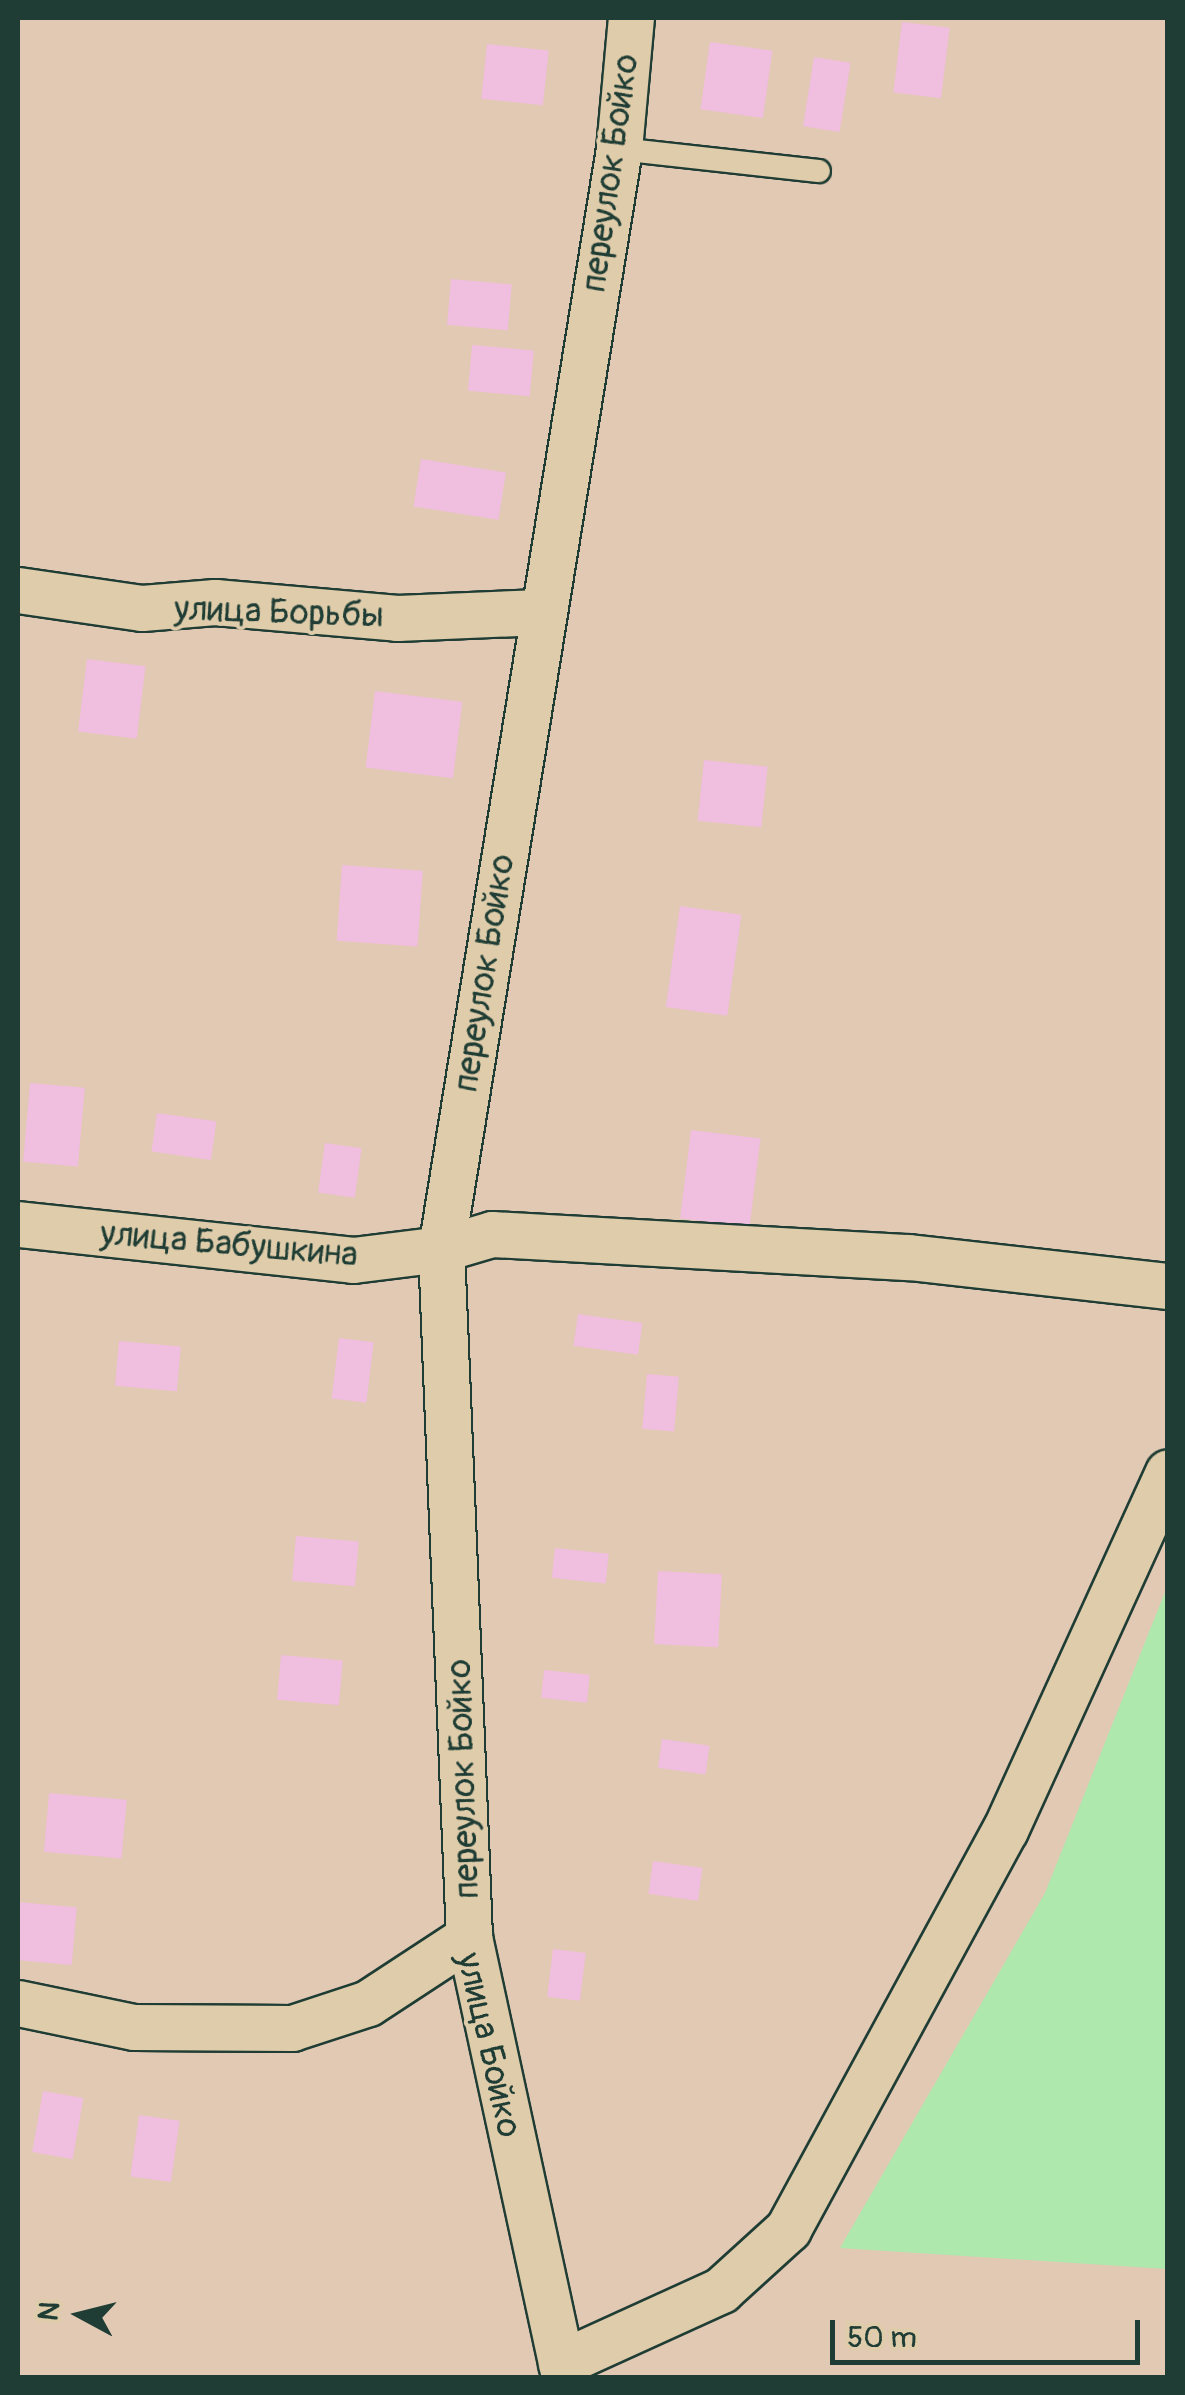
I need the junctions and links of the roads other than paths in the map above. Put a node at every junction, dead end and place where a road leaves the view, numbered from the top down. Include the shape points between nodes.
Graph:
1 (631, 18) edge
2 (618, 149) junction
3 (819, 171) dead end
4 (18, 590) edge
5 (541, 612) junction
6 (18, 1224) edge
7 (441, 1249) junction
8 (1168, 1286) edge
9 (1168, 1472) edge
10 (468, 1937) junction
11 (18, 2003) edge
12 (562, 2370) edge

1 - 2 street, переулок Бойко
2 - 3 lane
2 - 5 street, переулок Бойко
4 - 5 street, улица Борьбы via 142,608 216,602 397,618
5 - 7 street, переулок Бойко
6 - 7 street, улица Бабушкина via 353,1260
7 - 8 street, улица Бабушкина via 492,1234 909,1257
7 - 10 street, переулок Бойко
9 - 12 street via 1005,1830 788,2230 720,2290
10 - 11 street, улица Бойко via 368,2003 292,2028 134,2027
10 - 12 street, улица Бойко

